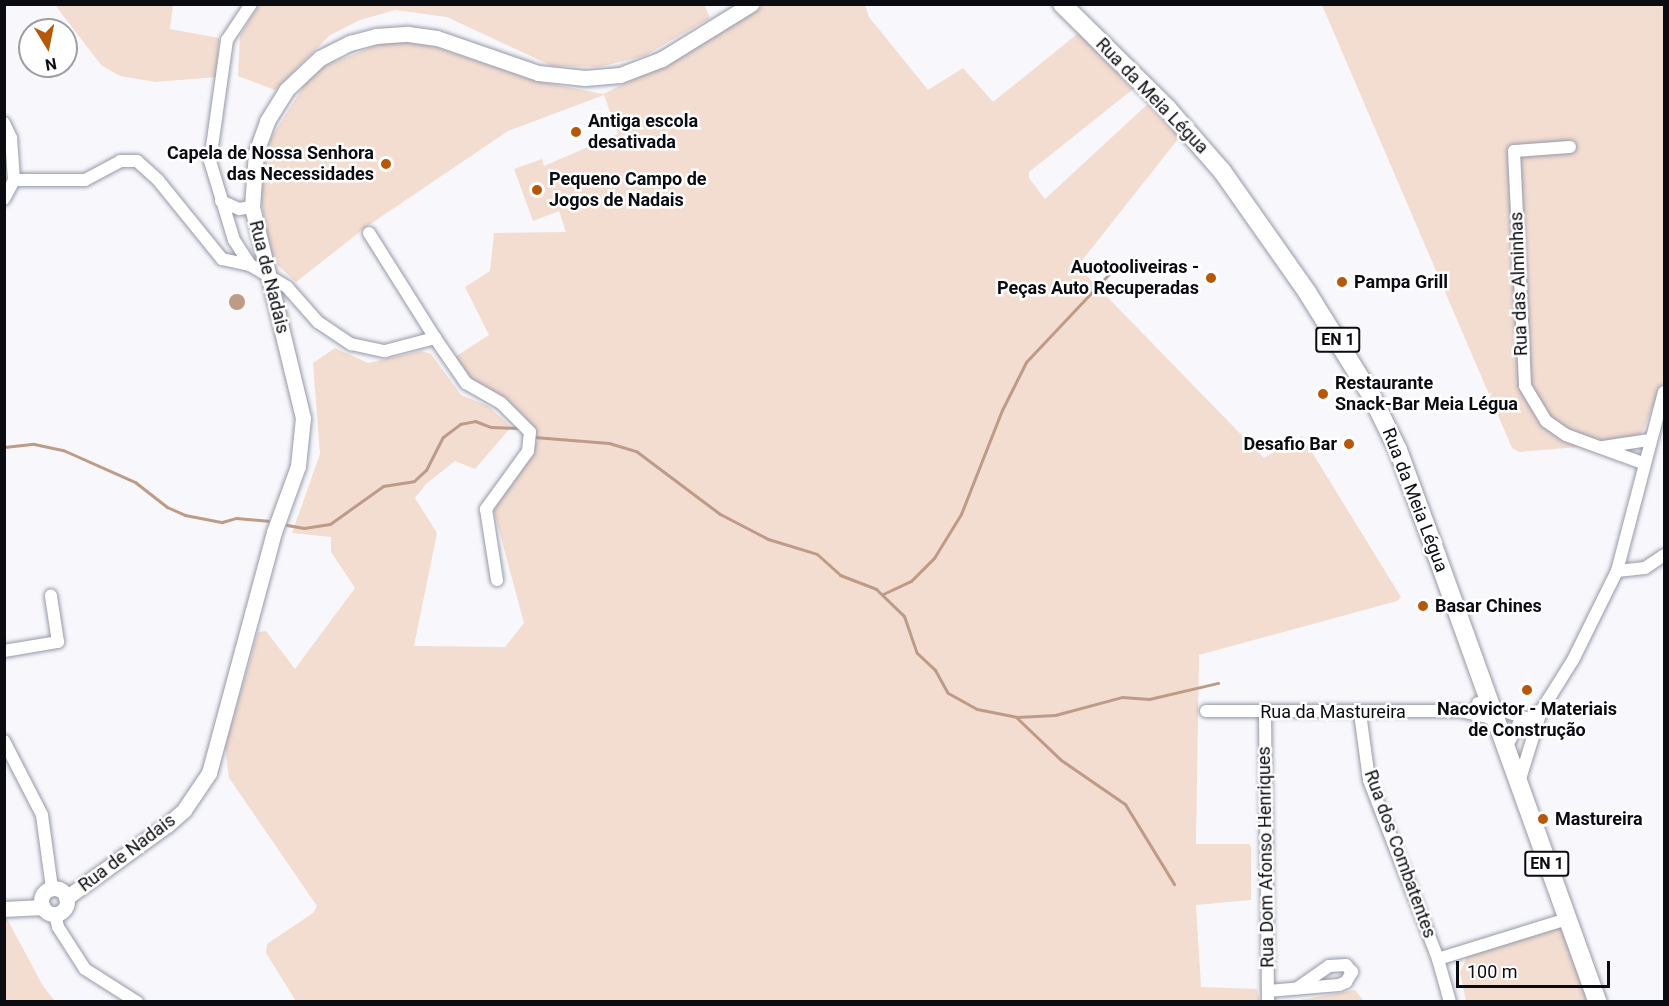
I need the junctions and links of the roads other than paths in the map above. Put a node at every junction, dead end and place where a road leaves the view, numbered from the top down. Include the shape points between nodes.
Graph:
1 (250, 4) edge
2 (751, 4) edge
3 (1062, 4) edge
4 (4, 123) edge
5 (1570, 147) dead end
6 (14, 180) junction
7 (4, 200) edge
8 (221, 201) junction
9 (252, 207) junction
10 (369, 233) dead end
11 (250, 266) junction
12 (269, 274) junction
13 (435, 338) junction
14 (1665, 392) edge
15 (1649, 440) junction
16 (1602, 447) junction
17 (1643, 463) junction
18 (1665, 555) edge
19 (1617, 571) junction
20 (497, 580) dead end
21 (51, 596) dead end
22 (4, 651) edge
23 (1484, 705) junction
24 (1206, 711) dead end
25 (1265, 711) junction
26 (1541, 711) junction
27 (1360, 713) junction
28 (1526, 718) junction
29 (1533, 735) junction
30 (1503, 738) junction
31 (4, 741) edge
32 (1519, 786) junction
33 (52, 888) junction
34 (66, 898) junction
35 (4, 909) edge
36 (49, 910) junction
37 (1567, 919) junction
38 (1438, 959) junction
39 (1297, 988) dead end
40 (1268, 996) edge
41 (137, 1002) edge
42 (1450, 1002) edge
43 (1598, 1002) edge

1 - 8 street via 234,24 224,57 222,97 210,162
2 - 9 street, Rua de Nadais via 662,58 602,77 538,73 437,38 408,34 350,43 320,58 294,81 267,121 256,152
3 - 23 main road, Rua da Meia Légua / EN 1 via 1167,108 1222,171 1350,358 1398,450 1481,680
4 - 6 street via 12,138
5 - 16 street, Rua das Alminhas via 1514,151 1525,387 1546,421 1566,435
6 - 7 street
6 - 11 street via 85,180 120,161 137,161 158,180 222,259
8 - 9 street via 239,209
8 - 11 street via 234,240
9 - 12 street, Rua de Nadais
10 - 13 street
11 - 12 street
12 - 13 street via 287,287 318,322 351,344 385,351
12 - 34 street, Rua de Nadais via 303,418 303,441 274,532 217,752 209,773 184,810
13 - 20 street via 466,383 501,403 530,432 528,451 486,509
14 - 15 street
15 - 16 street, Rua das Alminhas
15 - 17 street
16 - 17 street, Rua das Alminhas
17 - 19 street
18 - 19 street via 1645,568
19 - 26 street via 1573,660
21 - 22 street via 58,642
23 - 27 street, Rua da Mastureira via 1460,711
23 - 28 street, Rua da Mastureira
23 - 30 main road, Rua da Meia Légua / EN 1
24 - 25 street, Rua da Mastureira
25 - 27 street, Rua da Mastureira
25 - 40 street, Rua Dom Afonso Henriques
26 - 28 street
26 - 29 street
27 - 38 street, Rua dos Combatentes via 1369,780
28 - 30 street
29 - 30 street via 1520,743
29 - 32 street
30 - 32 main road, Rua da Meia Légua / EN 1
31 - 33 street via 42,815
32 - 37 main road, Rua da Meia Légua / EN 1
33 - 34 street via 60,889
33 - 36 street via 42,896
34 - 36 street via 63,910
35 - 36 street
36 - 41 street via 85,969
37 - 38 street
37 - 43 main road, Rua da Meia Légua / EN 1
38 - 42 street, Rua dos Combatentes
39 - 40 street

